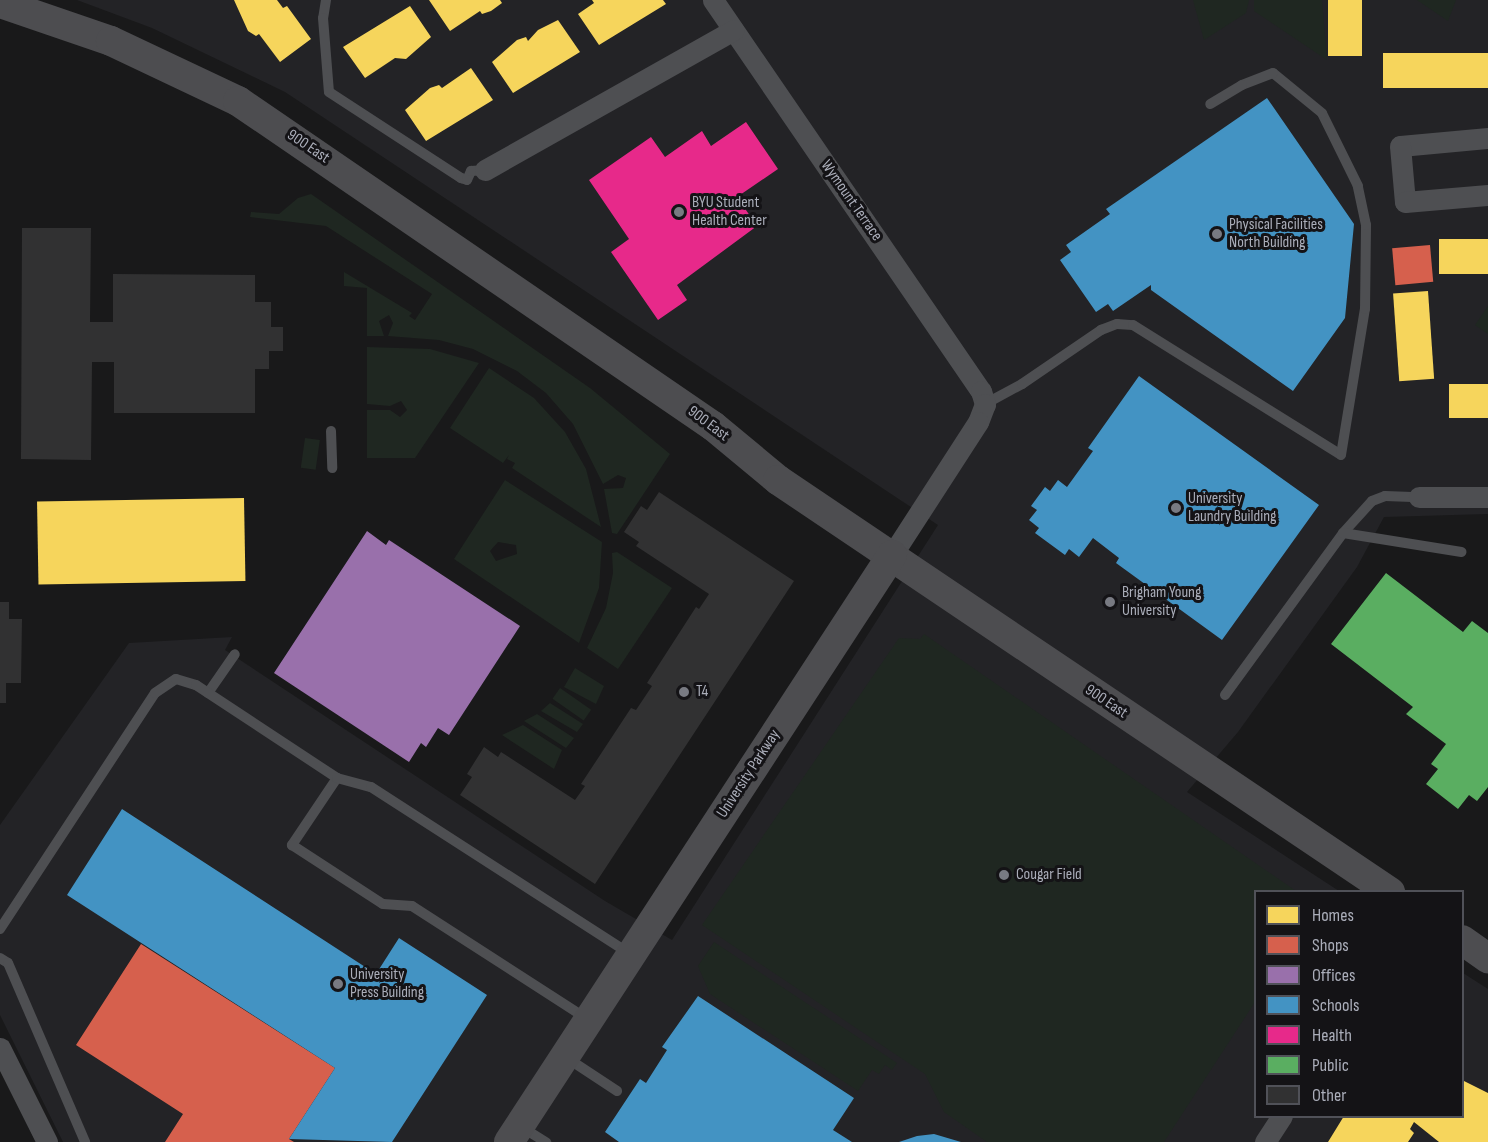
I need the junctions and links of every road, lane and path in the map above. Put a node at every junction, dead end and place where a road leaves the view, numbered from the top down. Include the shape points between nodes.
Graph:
1 (326, 0) edge
2 (712, 0) edge
3 (0, 3) edge
4 (733, 30) junction
5 (1210, 105) dead end
6 (1488, 138) edge
7 (485, 170) joint
8 (1488, 195) edge
9 (985, 404) junction
10 (331, 431) dead end
11 (332, 468) dead end
12 (1419, 497) joint
13 (1488, 497) edge
14 (1343, 533) junction
15 (1461, 552) dead end
16 (892, 555) junction
17 (234, 654) dead end
18 (208, 693) junction
19 (1225, 695) dead end
20 (337, 778) junction
21 (1389, 890) edge
22 (0, 929) edge
23 (1464, 941) edge
24 (631, 955) junction
25 (0, 958) edge
26 (1488, 958) edge
27 (589, 1019) junction
28 (0, 1048) edge
29 (565, 1056) junction
30 (617, 1090) dead end
31 (1281, 1118) edge
32 (514, 1134) edge
33 (47, 1142) edge
34 (85, 1142) edge
35 (546, 1142) edge
36 (1265, 1142) edge

1 - 7 lane via 323,18 329,92 461,178 467,180 471,171
2 - 4 street, Wymount Terrace
3 - 16 main road, 900 East via 111,41 238,101 535,302 713,426 778,480
4 - 7 street
4 - 9 street, Wymount Terrace via 976,382
5 - 9 lane via 1242,85 1273,73 1322,113 1358,186 1366,225 1365,309 1341,455 1132,325 1118,324 1101,330 1022,384
6 - 8 street via 1400,146 1405,202
9 - 16 street, University Parkway via 978,422
10 - 11 lane
12 - 13 street
12 - 14 lane via 1385,496 1372,501
14 - 15 lane
14 - 19 lane
16 - 21 main road, 900 East
16 - 24 main road, University Parkway
17 - 18 lane
18 - 20 lane
18 - 22 lane via 176,679 156,693
20 - 24 lane via 371,787
20 - 27 lane via 292,845 383,904 412,906
23 - 26 main road
24 - 27 main road, University Parkway
25 - 34 lane via 8,963
27 - 29 main road, University Parkway
28 - 33 street
29 - 30 lane
29 - 32 main road, University Parkway
31 - 36 street
32 - 35 lane

